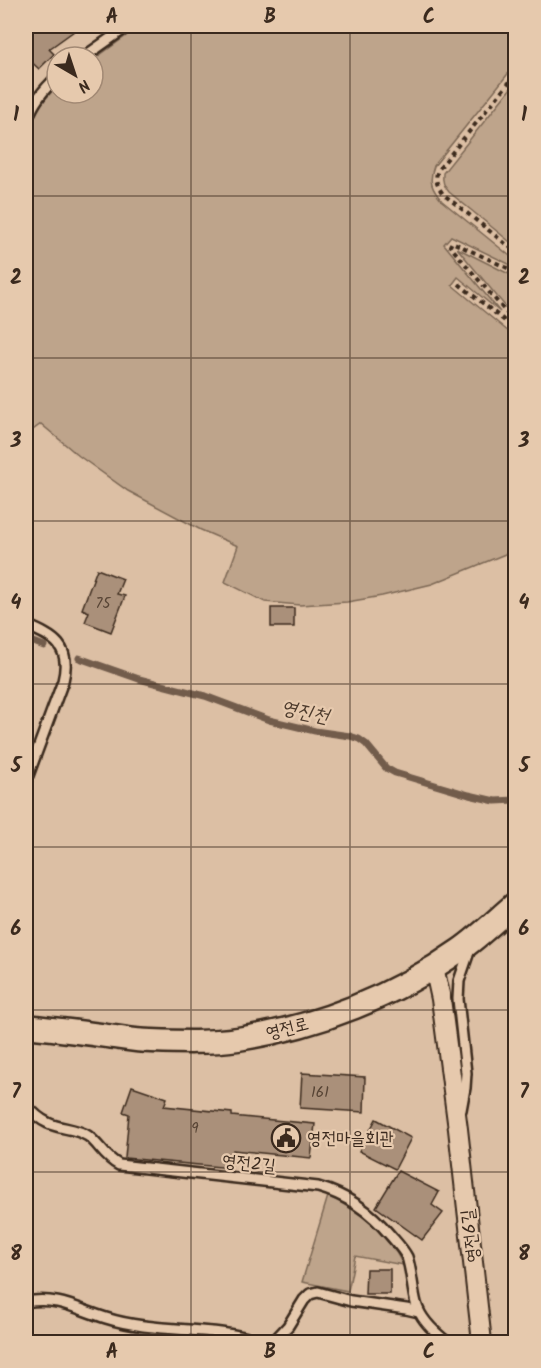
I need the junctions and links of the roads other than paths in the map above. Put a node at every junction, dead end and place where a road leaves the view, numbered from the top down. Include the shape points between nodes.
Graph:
1 (128, 26) edge
2 (101, 45) edge
3 (45, 88) edge
4 (26, 121) edge
5 (26, 625) edge
6 (26, 782) edge
7 (516, 903) edge
8 (482, 932) junction
9 (434, 967) junction
10 (26, 1026) edge
11 (26, 1106) edge
12 (458, 1129) junction
13 (26, 1302) edge
14 (419, 1312) junction
15 (261, 1342) edge
16 (273, 1342) edge
17 (447, 1342) edge
18 (482, 1342) edge

1 - 2 lane
3 - 4 lane
5 - 6 lane via 48,635 61,647 66,668
7 - 8 street, 영전로
8 - 9 street, 영전로
8 - 12 lane, 영전6길 via 470,950 459,981 466,1073
9 - 10 street, 영전로 via 337,1014 236,1039 150,1041
9 - 12 street, 영전6길
11 - 14 lane, 영전2길 via 48,1124 89,1137 119,1165 318,1187 347,1198 384,1228 407,1257
12 - 18 street, 영전6길
13 - 15 lane via 64,1302 129,1324
14 - 16 lane via 318,1292 304,1300
14 - 17 lane, 영전2길

